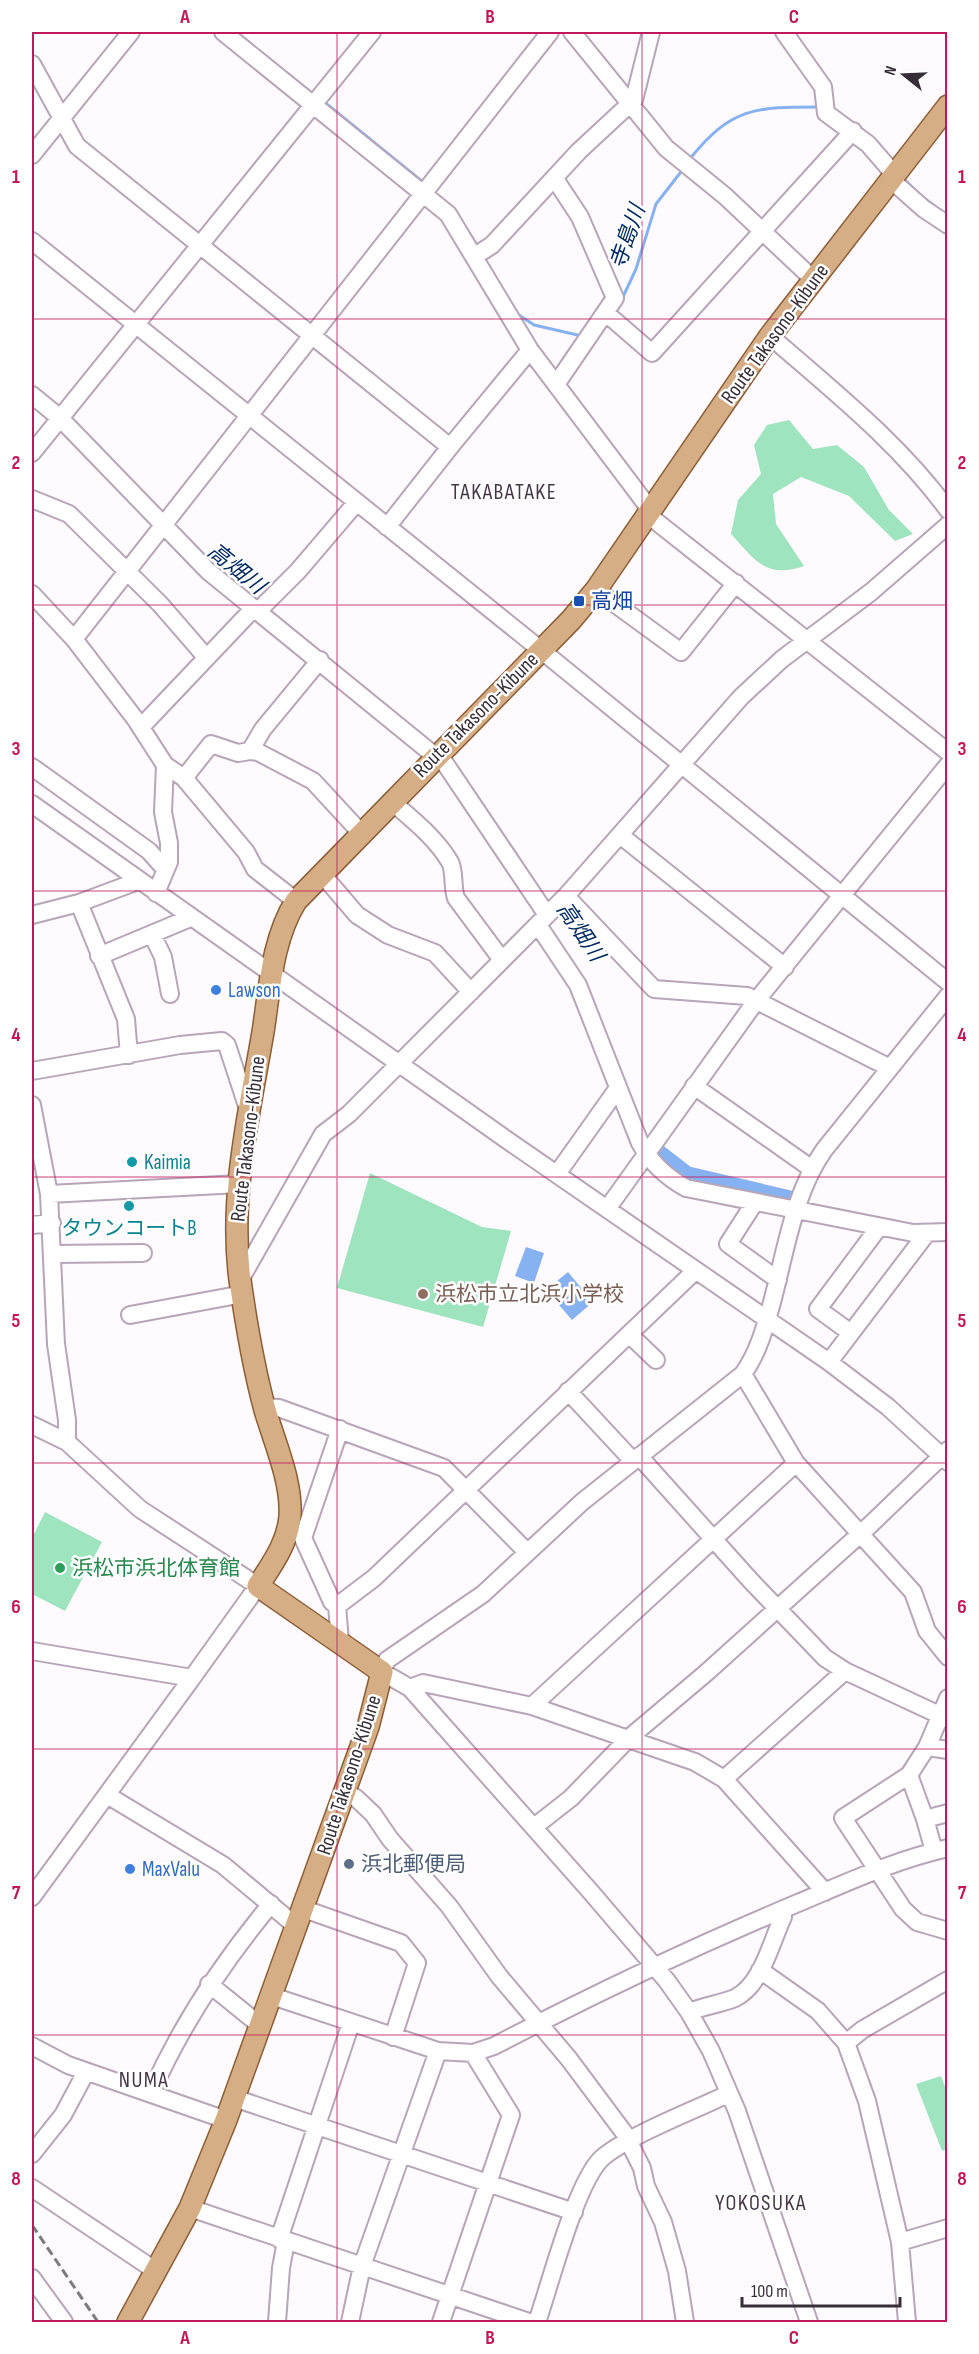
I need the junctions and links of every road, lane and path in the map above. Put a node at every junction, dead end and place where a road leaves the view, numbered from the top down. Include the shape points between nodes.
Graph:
1 (131, 32) edge
2 (223, 32) edge
3 (372, 32) edge
4 (550, 32) edge
5 (572, 32) edge
6 (651, 32) edge
7 (784, 32) edge
8 (32, 64) edge
9 (313, 104) junction
10 (630, 105) junction
11 (948, 106) edge
12 (62, 118) junction
13 (853, 131) junction
14 (32, 155) edge
15 (892, 176) junction
16 (555, 179) junction
17 (423, 193) junction
18 (948, 225) edge
19 (760, 232) junction
20 (32, 241) edge
21 (200, 244) junction
22 (479, 254) junction
23 (814, 280) junction
24 (609, 316) junction
25 (135, 323) junction
26 (312, 335) junction
27 (770, 336) junction
28 (530, 350) junction
29 (557, 383) junction
30 (32, 395) edge
31 (250, 416) junction
32 (57, 421) junction
33 (450, 447) junction
34 (32, 453) edge
35 (32, 499) edge
36 (357, 503) junction
37 (948, 510) edge
38 (648, 515) junction
39 (948, 525) edge
40 (387, 526) junction
41 (160, 530) junction
42 (128, 571) junction
43 (736, 583) junction
44 (596, 590) junction
45 (32, 594) edge
46 (253, 610) junction
47 (74, 639) junction
48 (806, 640) junction
49 (541, 650) junction
50 (206, 657) junction
51 (318, 663) junction
52 (141, 727) junction
53 (250, 751) junction
54 (948, 752) edge
55 (436, 754) junction
56 (165, 765) junction
57 (681, 765) junction
58 (948, 765) edge
59 (32, 768) edge
60 (184, 778) junction
61 (391, 801) junction
62 (32, 804) edge
63 (361, 833) junction
64 (620, 835) junction
65 (165, 869) junction
66 (321, 874) junction
67 (138, 881) junction
68 (156, 893) junction
69 (842, 895) junction
70 (566, 896) junction
71 (296, 901) junction
72 (79, 903) junction
73 (32, 915) edge
74 (190, 918) junction
75 (543, 920) junction
76 (152, 934) junction
77 (99, 956) junction
78 (502, 960) junction
79 (785, 967) junction
80 (272, 975) junction
81 (948, 982) edge
82 (471, 992) junction
83 (171, 994) dead end
84 (948, 996) edge
85 (756, 1001) junction
86 (129, 1055) junction
87 (399, 1063) junction
88 (890, 1068) junction
89 (32, 1071) edge
90 (694, 1086) junction
91 (618, 1088) junction
92 (32, 1105) edge
93 (249, 1113) junction
94 (646, 1154) junction
95 (812, 1169) junction
96 (557, 1174) junction
97 (239, 1184) junction
98 (49, 1194) junction
99 (754, 1202) junction
100 (607, 1209) junction
101 (796, 1211) junction
102 (51, 1223) junction
103 (32, 1224) edge
104 (879, 1227) junction
105 (948, 1232) edge
106 (927, 1233) junction
107 (143, 1253) dead end
108 (54, 1254) junction
109 (694, 1270) junction
110 (778, 1280) junction
111 (242, 1287) junction
112 (130, 1315) dead end
113 (767, 1321) junction
114 (851, 1333) junction
115 (629, 1334) junction
116 (656, 1360) dead end
117 (829, 1362) junction
118 (743, 1374) junction
119 (568, 1391) junction
120 (264, 1407) junction
121 (32, 1425) edge
122 (340, 1429) junction
123 (67, 1442) junction
124 (946, 1457) edge
125 (636, 1459) junction
126 (796, 1463) junction
127 (466, 1489) junction
128 (859, 1534) junction
129 (714, 1540) junction
130 (527, 1552) junction
131 (258, 1586) junction
132 (337, 1606) junction
133 (776, 1608) junction
134 (340, 1641) junction
135 (32, 1651) edge
136 (948, 1657) edge
137 (844, 1671) junction
138 (381, 1672) junction
139 (192, 1678) junction
140 (411, 1689) junction
141 (948, 1698) edge
142 (532, 1706) junction
143 (943, 1718) edge
144 (630, 1738) junction
145 (927, 1747) junction
146 (948, 1750) edge
147 (909, 1775) junction
148 (724, 1779) junction
149 (345, 1792) junction
150 (107, 1795) junction
151 (948, 1813) edge
152 (926, 1819) junction
153 (534, 1827) junction
154 (940, 1850) edge
155 (878, 1869) junction
156 (825, 1892) junction
157 (32, 1897) edge
158 (271, 1904) junction
159 (782, 1910) junction
160 (300, 1917) junction
161 (948, 1931) edge
162 (654, 1966) junction
163 (760, 1970) junction
164 (948, 1980) edge
165 (209, 1984) junction
166 (272, 1996) junction
167 (689, 2012) junction
168 (351, 2023) junction
169 (538, 2023) junction
170 (261, 2026) junction
171 (393, 2037) junction
172 (846, 2043) junction
173 (32, 2046) edge
174 (438, 2051) junction
175 (473, 2053) junction
176 (86, 2072) junction
177 (150, 2093) junction
178 (728, 2094) junction
179 (234, 2098) junction
180 (226, 2120) junction
181 (316, 2124) junction
182 (629, 2141) junction
183 (32, 2154) edge
184 (402, 2155) junction
185 (489, 2184) junction
186 (32, 2188) edge
187 (190, 2208) junction
188 (574, 2212) junction
189 (948, 2228) edge
190 (283, 2240) junction
191 (900, 2242) junction
192 (362, 2266) junction
193 (156, 2271) junction
194 (32, 2278) edge
195 (450, 2296) junction
196 (64, 2322) edge
197 (128, 2322) edge
198 (277, 2322) edge
199 (350, 2322) edge
200 (441, 2322) edge
201 (529, 2322) edge
202 (537, 2322) edge
203 (686, 2322) edge
204 (809, 2322) edge
205 (907, 2322) edge

1 - 12 street
2 - 9 street
3 - 9 street
4 - 17 street
5 - 10 street
6 - 10 street
7 - 13 street via 823,87 826,109
8 - 12 street
9 - 17 street
9 - 21 street
10 - 16 street via 579,151
10 - 19 street via 666,148 725,196
11 - 15 main road, Route Takasono-Kibune
12 - 14 street
12 - 21 street via 77,146
13 - 15 street
13 - 19 street
15 - 18 street
15 - 23 main road, Route Takasono-Kibune
16 - 22 street
16 - 24 street via 580,217 615,298
17 - 22 street via 448,214
17 - 26 street
19 - 23 street
19 - 24 street via 652,353
20 - 25 street
21 - 25 street
21 - 26 street
22 - 28 street
23 - 27 main road, Route Takasono-Kibune
24 - 29 street
25 - 31 street
25 - 32 street
26 - 31 street
26 - 33 street
27 - 37 street via 871,423
27 - 38 main road, Route Takasono-Kibune
28 - 29 street
28 - 33 street
29 - 38 street via 646,504
30 - 32 street
31 - 36 street
31 - 41 street
32 - 34 street
32 - 41 street
33 - 40 street
35 - 42 street via 69,514
36 - 40 street
36 - 46 street via 298,571
38 - 43 street
38 - 44 main road, Route Takasono-Kibune
39 - 48 street via 871,592
40 - 49 street
41 - 42 street
41 - 46 street
42 - 47 street
42 - 50 street
43 - 44 street via 681,652
43 - 48 street
44 - 49 main road, Route Takasono-Kibune
45 - 47 street
46 - 50 street
46 - 51 street
47 - 52 street
48 - 54 street
48 - 57 street via 741,697
49 - 55 main road, Route Takasono-Kibune
49 - 57 street
50 - 52 street
51 - 53 street via 263,729
51 - 55 street
52 - 56 street
53 - 60 street via 238,753 211,744
53 - 63 street via 313,781
55 - 61 main road, Route Takasono-Kibune
55 - 75 street
56 - 60 street
56 - 65 street via 163,812 169,862
57 - 64 street
57 - 69 street
58 - 69 street
59 - 65 street via 149,851
60 - 71 street via 246,852 255,869
61 - 63 main road, Route Takasono-Kibune
61 - 78 street via 420,826 451,863 456,898
62 - 67 street
63 - 66 main road, Route Takasono-Kibune
64 - 70 street
64 - 79 street
65 - 68 street
66 - 71 main road, Route Takasono-Kibune
66 - 82 street via 357,915 388,935 435,953
67 - 68 street
67 - 72 street
68 - 74 street
69 - 79 street
69 - 81 street
70 - 75 street
70 - 85 street via 654,989 733,993
71 - 80 main road, Route Takasono-Kibune via 280,932
72 - 73 street
72 - 77 street
74 - 76 street
74 - 80 street
75 - 78 street
75 - 91 street via 578,985
76 - 77 street
76 - 83 street via 163,957
77 - 86 street via 126,1019
78 - 82 street
79 - 85 street
80 - 87 street
80 - 93 main road, Route Takasono-Kibune
82 - 87 street
84 - 88 street
85 - 88 street
85 - 90 street
86 - 89 street
86 - 93 street via 180,1045 225,1042
87 - 96 street
87 - 111 street via 323,1134
88 - 95 street
90 - 94 street
90 - 95 street
91 - 94 street
91 - 96 street
92 - 98 street
93 - 97 main road, Route Takasono-Kibune
94 - 99 street via 668,1179 686,1188
94 - 100 street
95 - 101 street
96 - 100 street
97 - 98 street
97 - 111 main road, Route Takasono-Kibune via 236,1226
98 - 102 street
99 - 101 street
99 - 110 street via 728,1244
100 - 109 street
101 - 104 street
101 - 110 street
102 - 103 street
102 - 108 street
104 - 106 street
104 - 114 street via 819,1309
105 - 106 street
106 - 114 street
107 - 108 street
108 - 123 street via 56,1344
109 - 113 street
109 - 115 street
110 - 113 street
111 - 112 street
111 - 120 main road, Route Takasono-Kibune
113 - 117 street
113 - 118 street via 758,1350
114 - 117 street
115 - 116 street
115 - 119 street
117 - 124 street
118 - 125 street
118 - 126 street
119 - 125 street
119 - 127 street
120 - 122 street via 279,1408
120 - 131 main road, Route Takasono-Kibune via 287,1482 290,1516 280,1551
121 - 123 street
122 - 127 street via 444,1468
122 - 132 street via 303,1538
123 - 131 street via 140,1509
124 - 128 street
125 - 129 street
125 - 130 street
126 - 128 street
126 - 129 street
127 - 130 street
127 - 132 street via 374,1578
128 - 133 street
128 - 136 street via 913,1592 927,1631
129 - 133 street
129 - 142 street
130 - 138 street via 458,1613 387,1660
131 - 134 main road, Route Takasono-Kibune
131 - 139 street
132 - 134 street
133 - 137 street via 812,1647
133 - 144 street
134 - 138 main road, Route Takasono-Kibune
135 - 139 street
137 - 143 street
137 - 148 street
138 - 140 street
138 - 149 main road, Route Takasono-Kibune via 375,1706
139 - 150 street
140 - 142 street via 423,1683
140 - 153 street
141 - 143 street
142 - 144 street
143 - 145 street
144 - 148 street via 695,1762
144 - 153 street via 571,1798
145 - 146 street
145 - 147 street
147 - 152 street
147 - 155 street via 843,1818
148 - 156 street
149 - 160 main road, Route Takasono-Kibune
149 - 169 street via 374,1814
150 - 157 street
150 - 158 street via 223,1865
151 - 152 street
152 - 154 street
153 - 162 street
154 - 155 street
155 - 156 street
155 - 161 street via 910,1916 917,1922
156 - 159 street
158 - 160 street
158 - 165 street
159 - 162 street
159 - 163 street via 783,1917
160 - 166 main road, Route Takasono-Kibune
160 - 171 street via 401,1943 417,1963
162 - 167 street
162 - 169 street
163 - 167 street via 750,1986 735,1997
163 - 172 street via 818,2011
164 - 172 street
165 - 170 street
165 - 177 street via 172,2044
166 - 168 street
166 - 170 main road, Route Takasono-Kibune
167 - 178 street via 711,2051
168 - 171 street
168 - 181 street
169 - 175 street
169 - 182 street
170 - 179 main road, Route Takasono-Kibune
171 - 174 street
172 - 191 street via 867,2101
173 - 176 street
174 - 175 street
174 - 184 street
175 - 185 street via 511,2115
176 - 177 street
176 - 183 street via 63,2115
177 - 180 street
178 - 182 street
178 - 204 street
179 - 180 main road, Route Takasono-Kibune
179 - 181 street
180 - 187 main road, Route Takasono-Kibune
181 - 184 street
181 - 190 street
182 - 188 street via 593,2167
182 - 203 street via 669,2244
184 - 185 street
184 - 192 street
185 - 188 street
185 - 195 street
186 - 193 street
187 - 190 street
187 - 193 main road, Route Takasono-Kibune
188 - 202 street
189 - 191 street
190 - 192 street
190 - 198 street
191 - 205 street
192 - 195 street
192 - 199 street
193 - 197 main road, Route Takasono-Kibune
194 - 196 street
195 - 200 street
195 - 201 street

